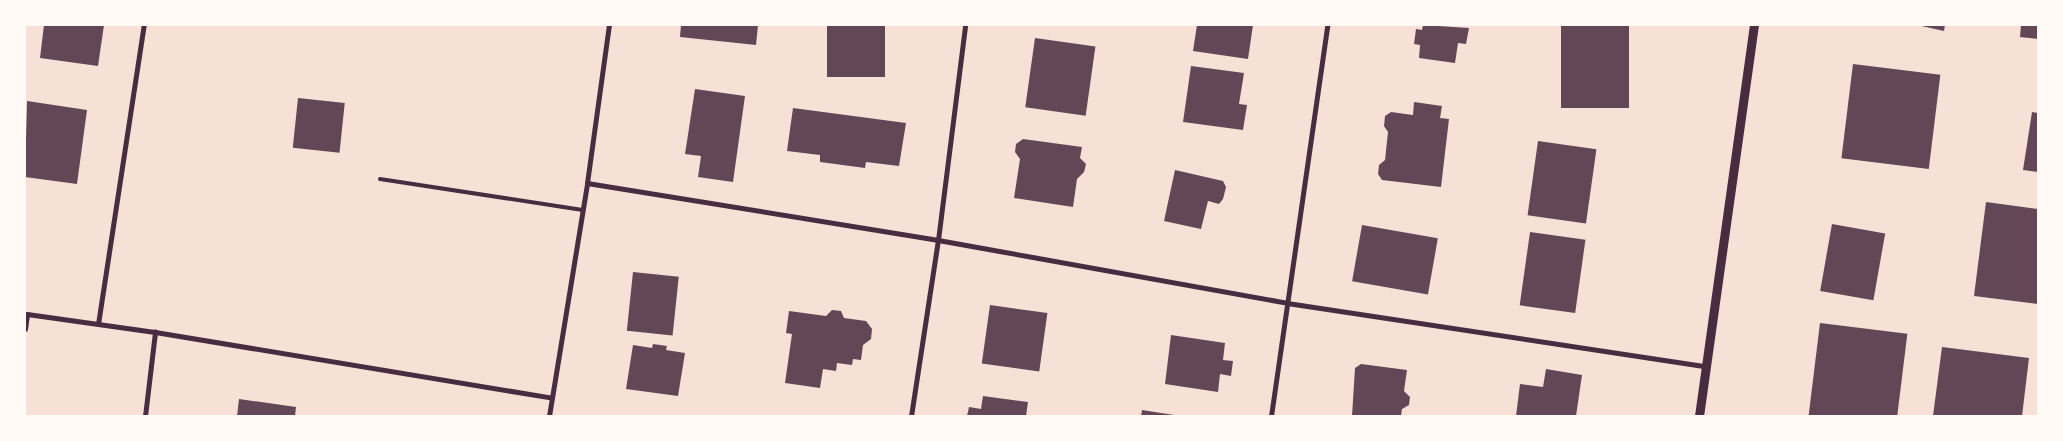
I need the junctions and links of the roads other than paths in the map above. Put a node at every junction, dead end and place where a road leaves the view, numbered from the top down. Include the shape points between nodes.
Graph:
1 (144, 25) edge
2 (609, 25) edge
3 (965, 25) edge
4 (1327, 25) edge
5 (1754, 25) edge
6 (380, 179) dead end
7 (587, 183) junction
8 (583, 210) junction
9 (938, 240) junction
10 (1287, 303) junction
11 (98, 324) junction
12 (25, 329) edge
13 (155, 332) junction
14 (1705, 366) junction
15 (552, 398) junction
16 (145, 416) edge
17 (549, 416) edge
18 (912, 416) edge
19 (1272, 416) edge
20 (1699, 416) edge

1 - 11 street
2 - 7 street
3 - 9 street
4 - 10 street
5 - 14 street
6 - 8 lane
7 - 8 street
7 - 9 street
8 - 15 street
9 - 10 street
9 - 18 street
10 - 14 street
10 - 19 street
11 - 12 street via 27,314
11 - 13 street
13 - 15 street
13 - 16 street
14 - 20 street
15 - 17 street

